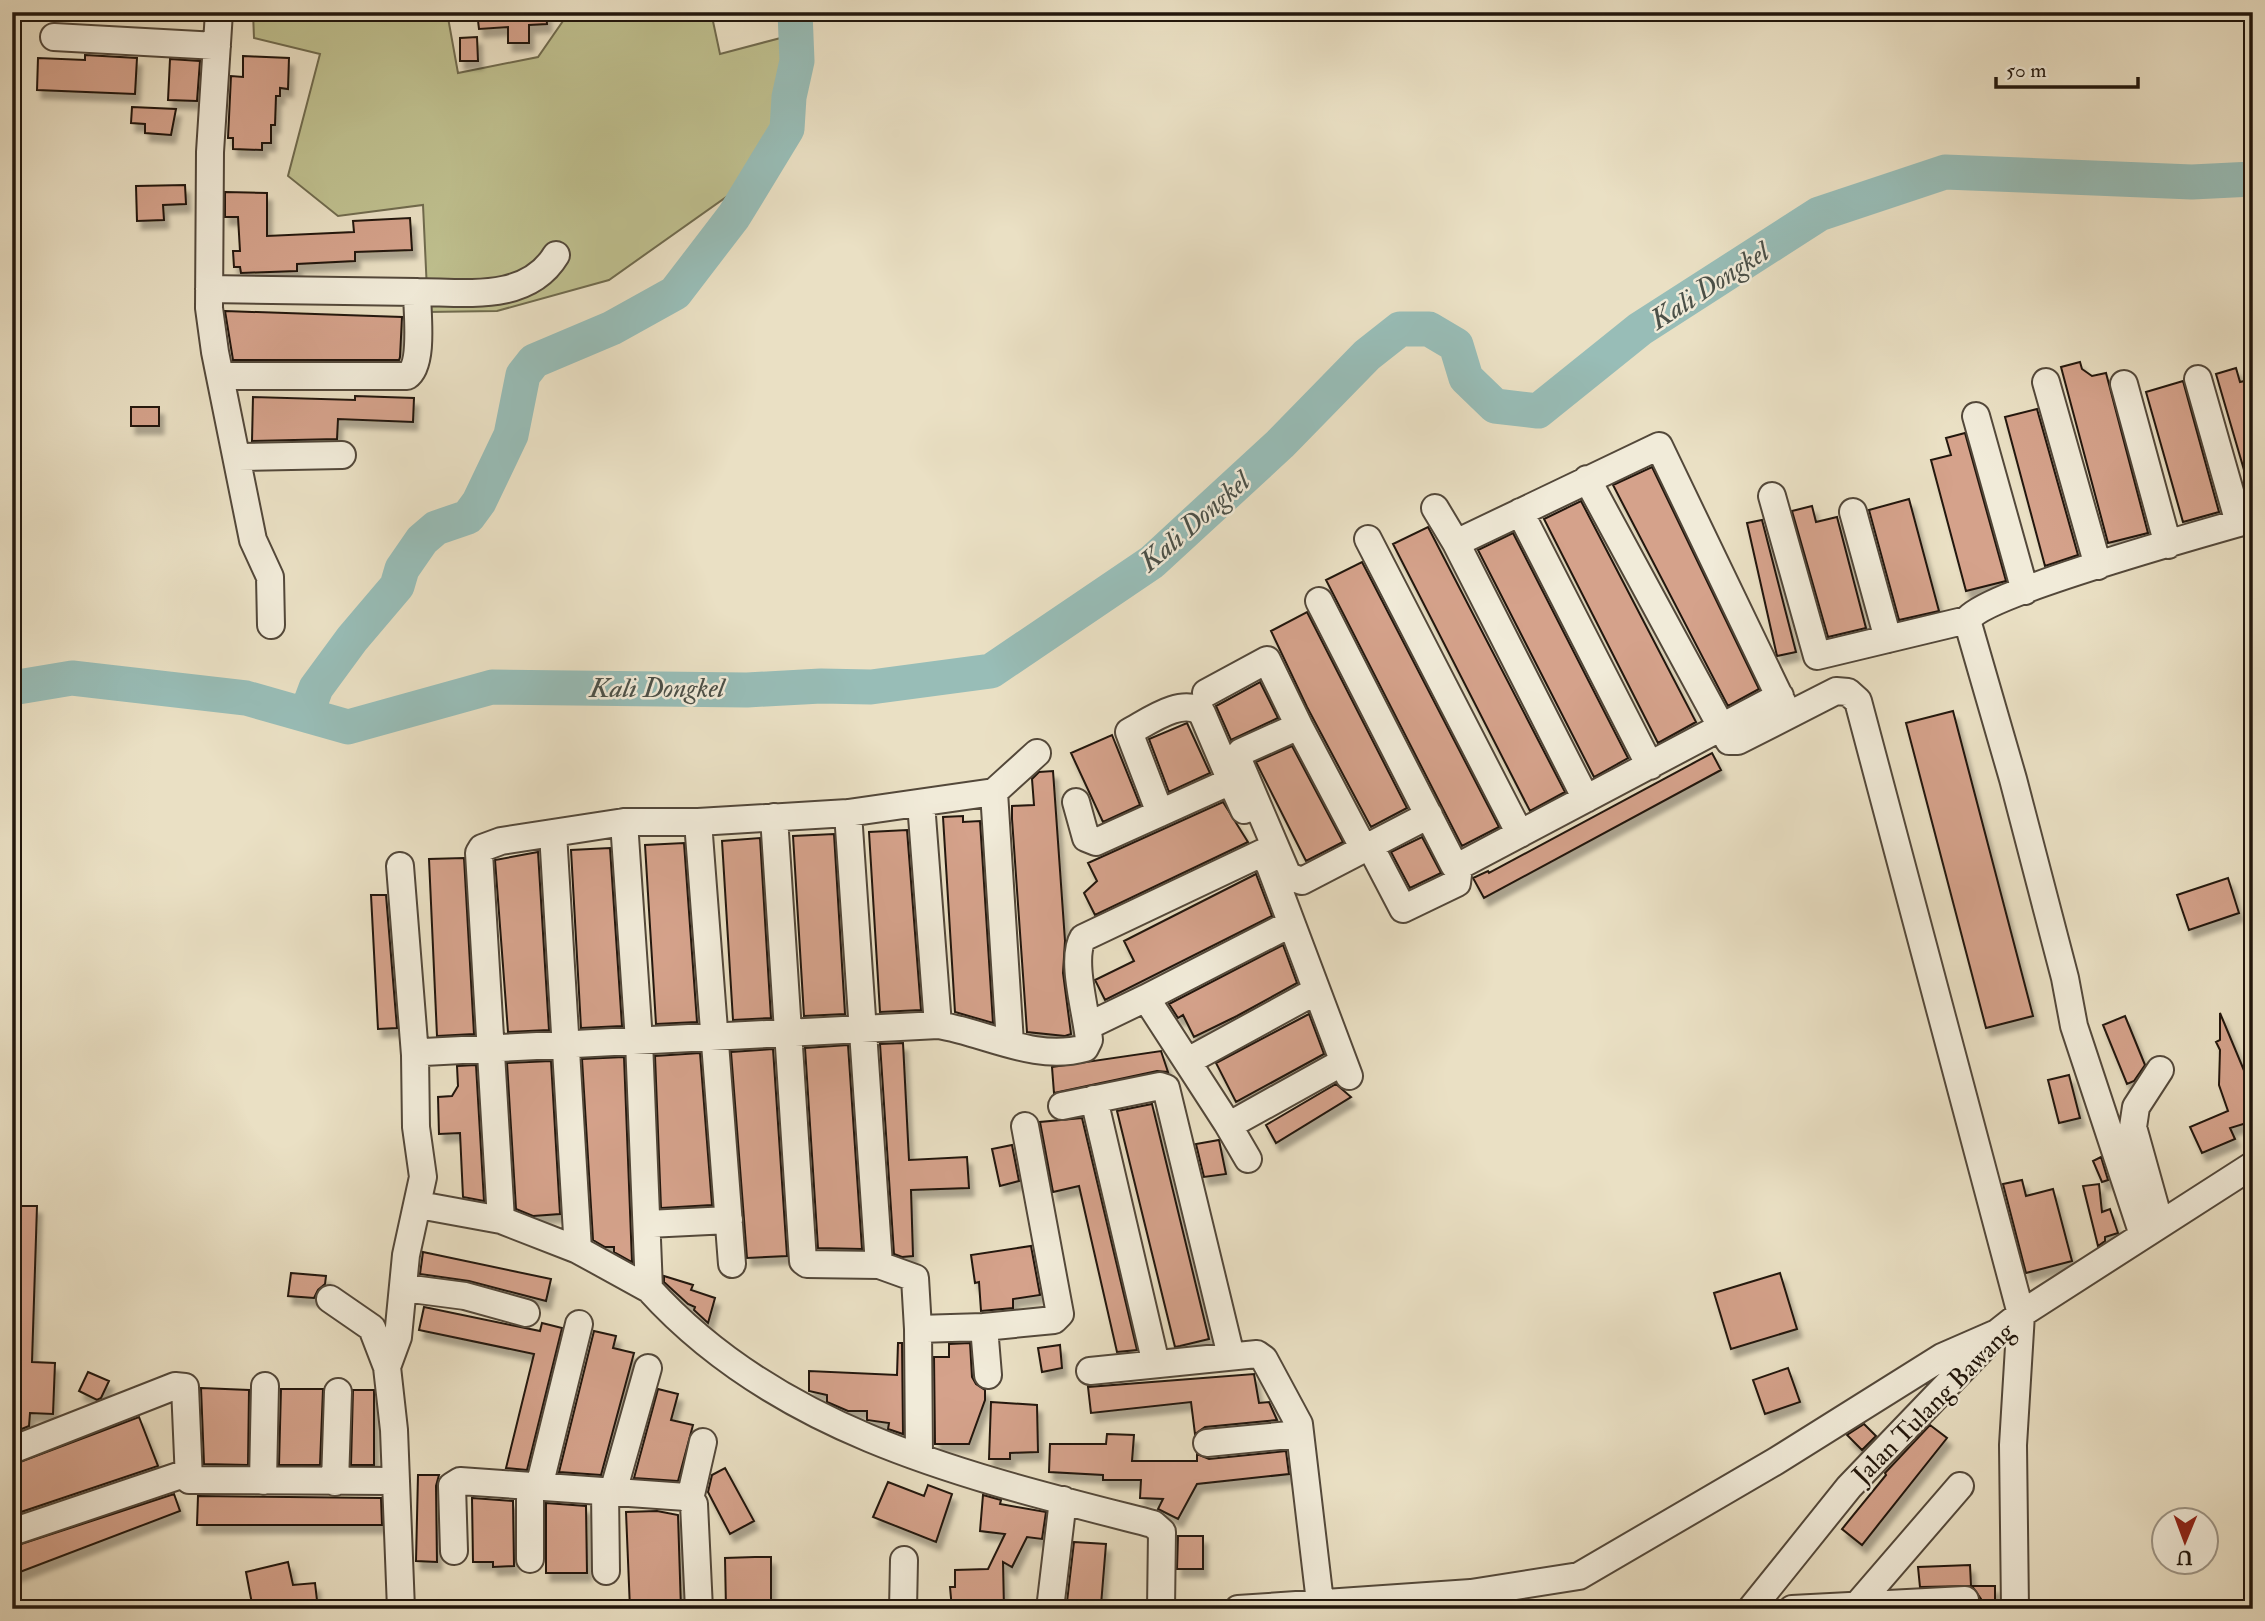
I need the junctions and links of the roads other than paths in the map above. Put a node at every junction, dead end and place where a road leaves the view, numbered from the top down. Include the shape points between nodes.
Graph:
1 (219, 12) edge
2 (54, 37) dead end
3 (217, 46) junction
4 (556, 255) dead end
5 (209, 289) junction
6 (417, 292) junction
7 (220, 376) junction
8 (2198, 379) dead end
9 (2046, 382) dead end
10 (2124, 384) dead end
11 (1976, 416) dead end
12 (342, 455) dead end
13 (237, 457) junction
14 (1587, 479) junction
15 (1772, 496) dead end
16 (1435, 508) dead end
17 (1520, 512) junction
18 (1853, 512) dead end
19 (2246, 521) edge
20 (1368, 539) dead end
21 (1456, 543) junction
22 (2168, 545) junction
23 (2098, 566) junction
24 (2025, 591) junction
25 (1320, 601) dead end
26 (1967, 620) junction
27 (271, 625) dead end
28 (1888, 639) junction
29 (1206, 693) dead end
30 (1784, 706) junction
31 (1299, 726) junction
32 (1722, 729) junction
33 (1037, 753) dead end
34 (1650, 765) junction
35 (1231, 781) junction
36 (994, 792) junction
37 (1586, 799) junction
38 (1076, 802) dead end
39 (922, 803) junction
40 (848, 813) junction
41 (1160, 813) junction
42 (1429, 816) junction
43 (774, 817) junction
44 (624, 822) junction
45 (698, 822) junction
46 (554, 833) junction
47 (1520, 834) junction
48 (1367, 847) junction
49 (1262, 853) junction
50 (400, 866) dead end
51 (1459, 866) junction
52 (1290, 924) junction
53 (1316, 991) junction
54 (1146, 998) junction
55 (938, 1025) junction
56 (1088, 1026) junction
57 (864, 1029) junction
58 (789, 1033) junction
59 (714, 1037) junction
60 (639, 1041) junction
61 (1010, 1043) junction
62 (565, 1045) junction
63 (492, 1049) junction
64 (415, 1055) junction
65 (1188, 1061) junction
66 (2160, 1070) dead end
67 (1094, 1099) junction
68 (1062, 1106) dead end
69 (1227, 1123) junction
70 (1025, 1126) dead end
71 (1248, 1159) dead end
72 (2253, 1165) edge
73 (419, 1205) junction
74 (501, 1220) junction
75 (729, 1220) junction
76 (648, 1224) junction
77 (2151, 1230) junction
78 (578, 1250) junction
79 (732, 1264) dead end
80 (880, 1265) junction
81 (404, 1289) junction
82 (649, 1289) junction
83 (330, 1299) dead end
84 (526, 1313) dead end
85 (2021, 1314) junction
86 (579, 1324) dead end
87 (984, 1326) junction
88 (918, 1329) junction
89 (1997, 1333) junction
90 (1231, 1356) junction
91 (1156, 1364) junction
92 (387, 1367) junction
93 (648, 1368) dead end
94 (1090, 1371) dead end
95 (988, 1376) dead end
96 (265, 1386) dead end
97 (338, 1392) dead end
98 (1300, 1434) junction
99 (703, 1442) dead end
100 (1207, 1443) dead end
101 (12, 1450) edge
102 (919, 1455) junction
103 (187, 1472) junction
104 (263, 1481) junction
105 (396, 1481) junction
106 (335, 1482) junction
107 (534, 1486) junction
108 (1960, 1486) dead end
109 (609, 1492) junction
110 (690, 1499) junction
111 (1063, 1500) junction
112 (12, 1532) edge
113 (454, 1551) dead end
114 (530, 1559) dead end
115 (904, 1560) dead end
116 (606, 1571) dead end
117 (1965, 1600) dead end
118 (1320, 1602) junction
119 (1859, 1603) junction
120 (1825, 1607) edge
121 (401, 1609) edge
122 (699, 1609) edge
123 (903, 1609) edge
124 (1050, 1609) edge
125 (1161, 1609) edge
126 (1238, 1609) edge
127 (1751, 1609) edge
128 (1792, 1609) edge
129 (2015, 1609) edge

1 - 3 street
2 - 3 street
3 - 5 street via 210,152
4 - 6 street via 530,281 506,290
5 - 6 street
5 - 7 street
6 - 7 street via 417,356 407,376
7 - 13 street
8 - 19 street
9 - 23 street
10 - 22 street
11 - 24 street
12 - 13 street
13 - 27 street via 253,540 270,577
14 - 17 street
14 - 30 street via 1654,446 1661,448
14 - 32 street
15 - 28 street via 1817,656
16 - 21 street
17 - 21 street
17 - 34 street
18 - 28 street
19 - 22 street
20 - 47 street
21 - 37 street
22 - 23 street
23 - 24 street
24 - 26 street via 1983,607
25 - 42 street
26 - 28 street
26 - 77 street via 2066,978 2074,1026
29 - 31 street via 1267,660
30 - 32 street via 1732,742
30 - 85 street via 1836,691 1848,692 1858,701
31 - 48 street
31 - 48 street via 1237,757 1288,876 1302,881
32 - 34 street
33 - 36 street
34 - 37 street
35 - 41 street
35 - 41 street via 1202,713 1195,707 1181,707 1129,732
35 - 49 street
36 - 39 street
36 - 61 street
37 - 47 street
38 - 41 street via 1086,838 1096,842
39 - 40 street
39 - 55 street
40 - 43 street
40 - 57 street
42 - 48 street
42 - 51 street via 1454,865
43 - 45 street
43 - 58 street
44 - 45 street
44 - 46 street
44 - 60 street
45 - 59 street
46 - 62 street
46 - 63 street via 500,841 479,853
47 - 51 street
48 - 51 street via 1403,909 1457,883
49 - 52 street
49 - 56 street via 1083,938 1078,946 1079,970
50 - 64 street
52 - 53 street
52 - 54 street
53 - 65 street
53 - 69 street via 1346,1069
54 - 56 street
54 - 65 street
55 - 57 street
55 - 61 street
56 - 61 street via 1085,1048 1072,1052 1034,1052
57 - 58 street
57 - 80 street
58 - 59 street
58 - 80 street via 803,1261
59 - 60 street
59 - 75 street
60 - 62 street
60 - 76 street
62 - 63 street
62 - 78 street
63 - 64 street
63 - 74 street
64 - 73 street via 416,1127 423,1177
65 - 69 street
66 - 77 street via 2136,1107 2133,1127
67 - 68 street
67 - 90 street via 1160,1086 1170,1094
67 - 91 street
69 - 71 street
70 - 87 street via 1060,1314 1054,1320
72 - 77 street, Jalan Tulang Bawang
73 - 74 street
73 - 81 street via 411,1220
74 - 78 street
75 - 76 street
75 - 79 street
76 - 82 street
77 - 85 street, Jalan Tulang Bawang
78 - 82 street
80 - 88 street via 916,1279
81 - 84 street via 465,1296
81 - 92 street via 398,1336
82 - 102 street via 729,1361 766,1387 850,1433
83 - 92 street via 372,1328
85 - 89 street, Jalan Tulang Bawang
85 - 129 street via 2013,1445
86 - 107 street
87 - 88 street
87 - 95 street
88 - 102 street
89 - 118 street via 1942,1357 1754,1475 1579,1576 1471,1593
89 - 127 street, Jalan Tulang Bawang via 1849,1487
90 - 91 street
90 - 98 street via 1257,1354 1264,1359
91 - 94 street
92 - 105 street
93 - 109 street
96 - 104 street
97 - 106 street
98 - 100 street
98 - 118 street
99 - 110 street
101 - 103 street via 175,1386 185,1387
102 - 111 street via 986,1480
103 - 104 street via 189,1480
103 - 112 street
104 - 106 street
105 - 106 street
105 - 121 street
107 - 109 street
107 - 113 street via 455,1483
107 - 114 street
108 - 119 street
109 - 110 street
109 - 116 street
110 - 122 street via 694,1504
111 - 124 street
111 - 125 street via 1153,1524 1162,1532
115 - 123 street
117 - 119 street
118 - 126 street
119 - 120 street
120 - 128 street

